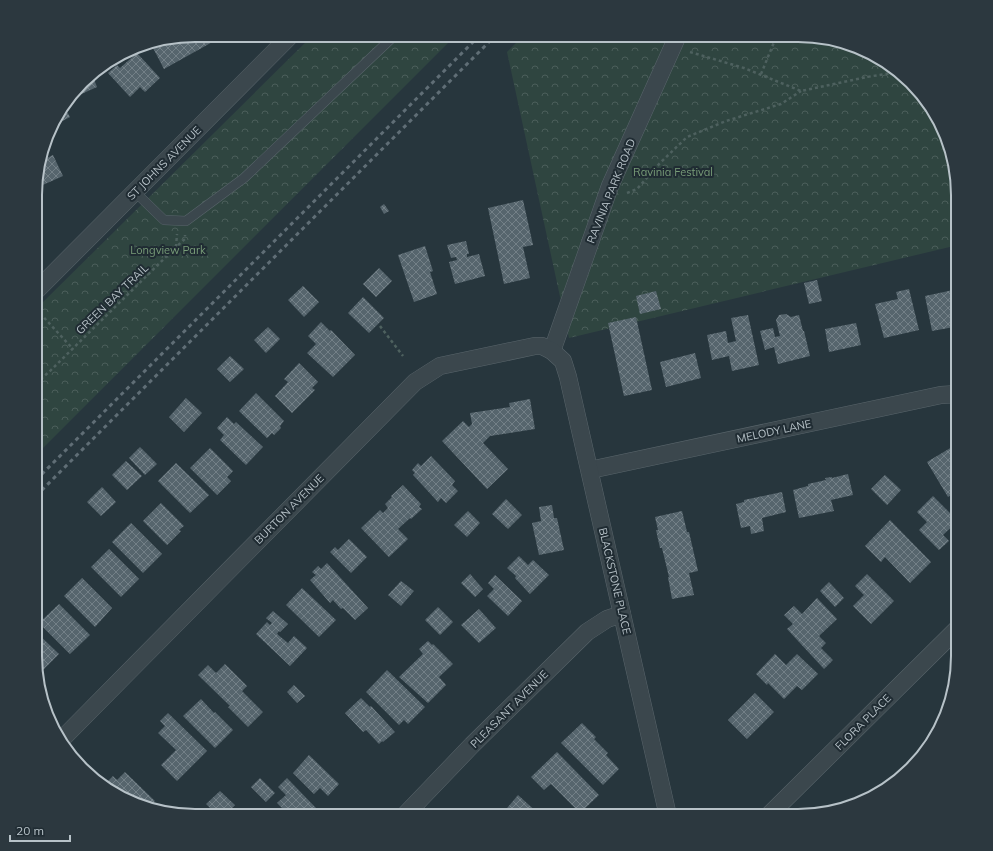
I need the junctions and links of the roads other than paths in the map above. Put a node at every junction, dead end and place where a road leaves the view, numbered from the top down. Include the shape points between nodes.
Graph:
1 (283, 42) edge
2 (388, 42) edge
3 (675, 42) edge
4 (135, 192) junction
5 (42, 285) edge
6 (552, 351) junction
7 (951, 394) edge
8 (590, 470) junction
9 (622, 614) junction
10 (951, 635) edge
11 (65, 736) edge
12 (411, 809) edge
13 (666, 809) edge
14 (775, 809) edge

1 - 4 street, ST JOHNS AVENUE
2 - 4 lane via 244,178 186,221 164,220
3 - 6 street, RAVINIA PARK ROAD via 610,186
4 - 5 street, ST JOHNS AVENUE
6 - 8 street, BLACKSTONE PLACE via 563,361
6 - 11 street, BURTON AVENUE via 535,346 440,366 415,382
7 - 8 street, MELODY LANE
8 - 9 street, BLACKSTONE PLACE
9 - 12 street, PLEASANT AVENUE via 607,619 587,632
9 - 13 street, BLACKSTONE PLACE
10 - 14 street, FLORA PLACE

